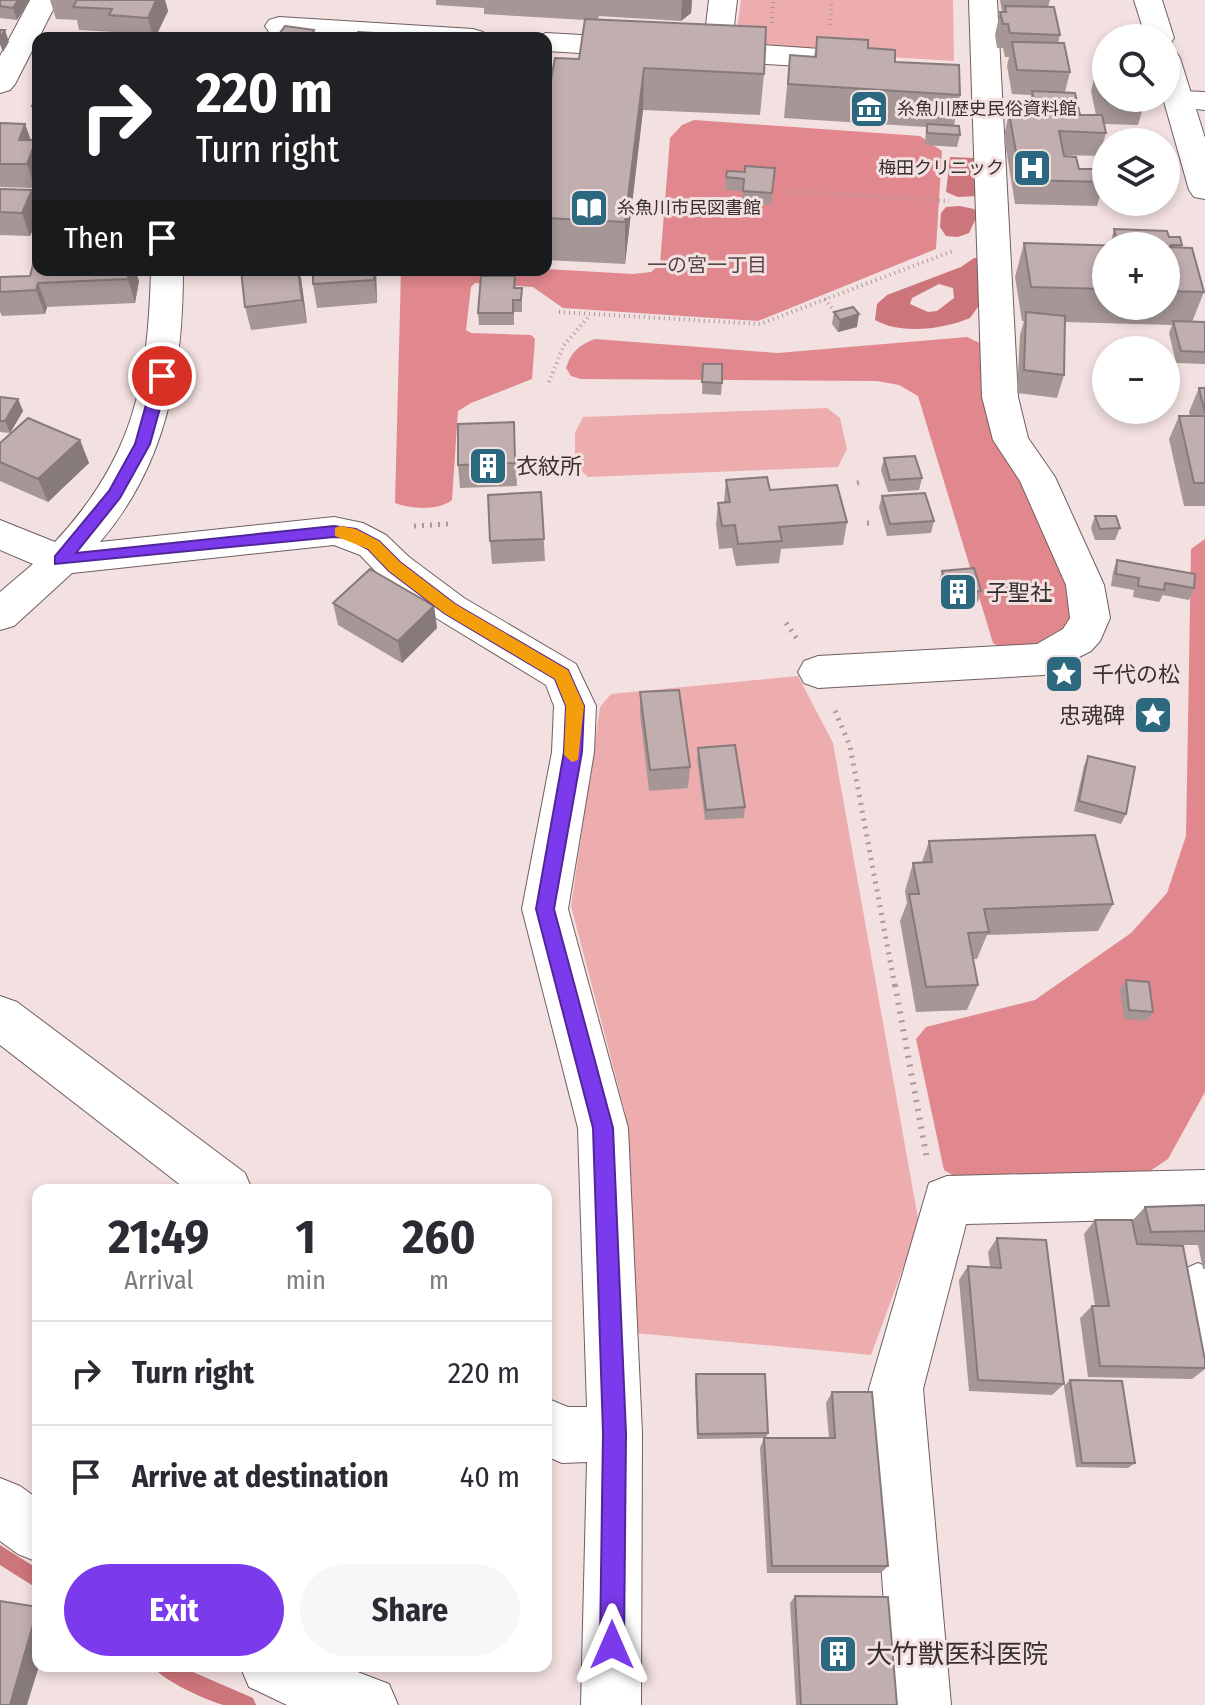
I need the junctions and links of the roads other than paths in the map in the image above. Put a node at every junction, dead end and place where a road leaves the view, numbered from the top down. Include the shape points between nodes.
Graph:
1 (44, 0) edge
2 (295, 0) edge
3 (723, 0) edge
4 (983, 0) edge
5 (1148, 0) edge
6 (1156, 24) edge
7 (14, 30) edge
8 (273, 32) edge
9 (552, 48) edge
10 (717, 51) junction
11 (875, 61) edge
12 (1180, 81) edge
13 (0, 84) edge
14 (1192, 100) edge
15 (1205, 190) edge
16 (167, 276) edge
17 (0, 534) edge
18 (61, 560) junction
19 (0, 615) edge
20 (818, 672) road end
21 (0, 1017) edge
22 (219, 1184) edge
23 (1205, 1194) edge
24 (552, 1429) edge
25 (615, 1433) junction
26 (0, 1506) edge
27 (32, 1530) edge
28 (283, 1672) edge
29 (368, 1705) edge
30 (611, 1705) edge
31 (921, 1705) edge

1 - 7 street
2 - 8 street
3 - 10 street
4 - 20 street via 1000,397 1011,440 1037,477 1085,585 1090,618 1077,640 1044,659
5 - 6 street
7 - 13 street
9 - 10 street
10 - 11 street
12 - 14 street
14 - 15 street
16 - 18 street via 166,353 142,444 115,494
17 - 18 street
18 - 19 street
18 - 25 street via 350,533 373,545 450,608 562,675 575,706 573,752 545,909 603,1128
21 - 22 street
23 - 31 street via 947,1200 896,1389
24 - 25 street via 562,1435
25 - 30 street
26 - 27 street
28 - 29 street

